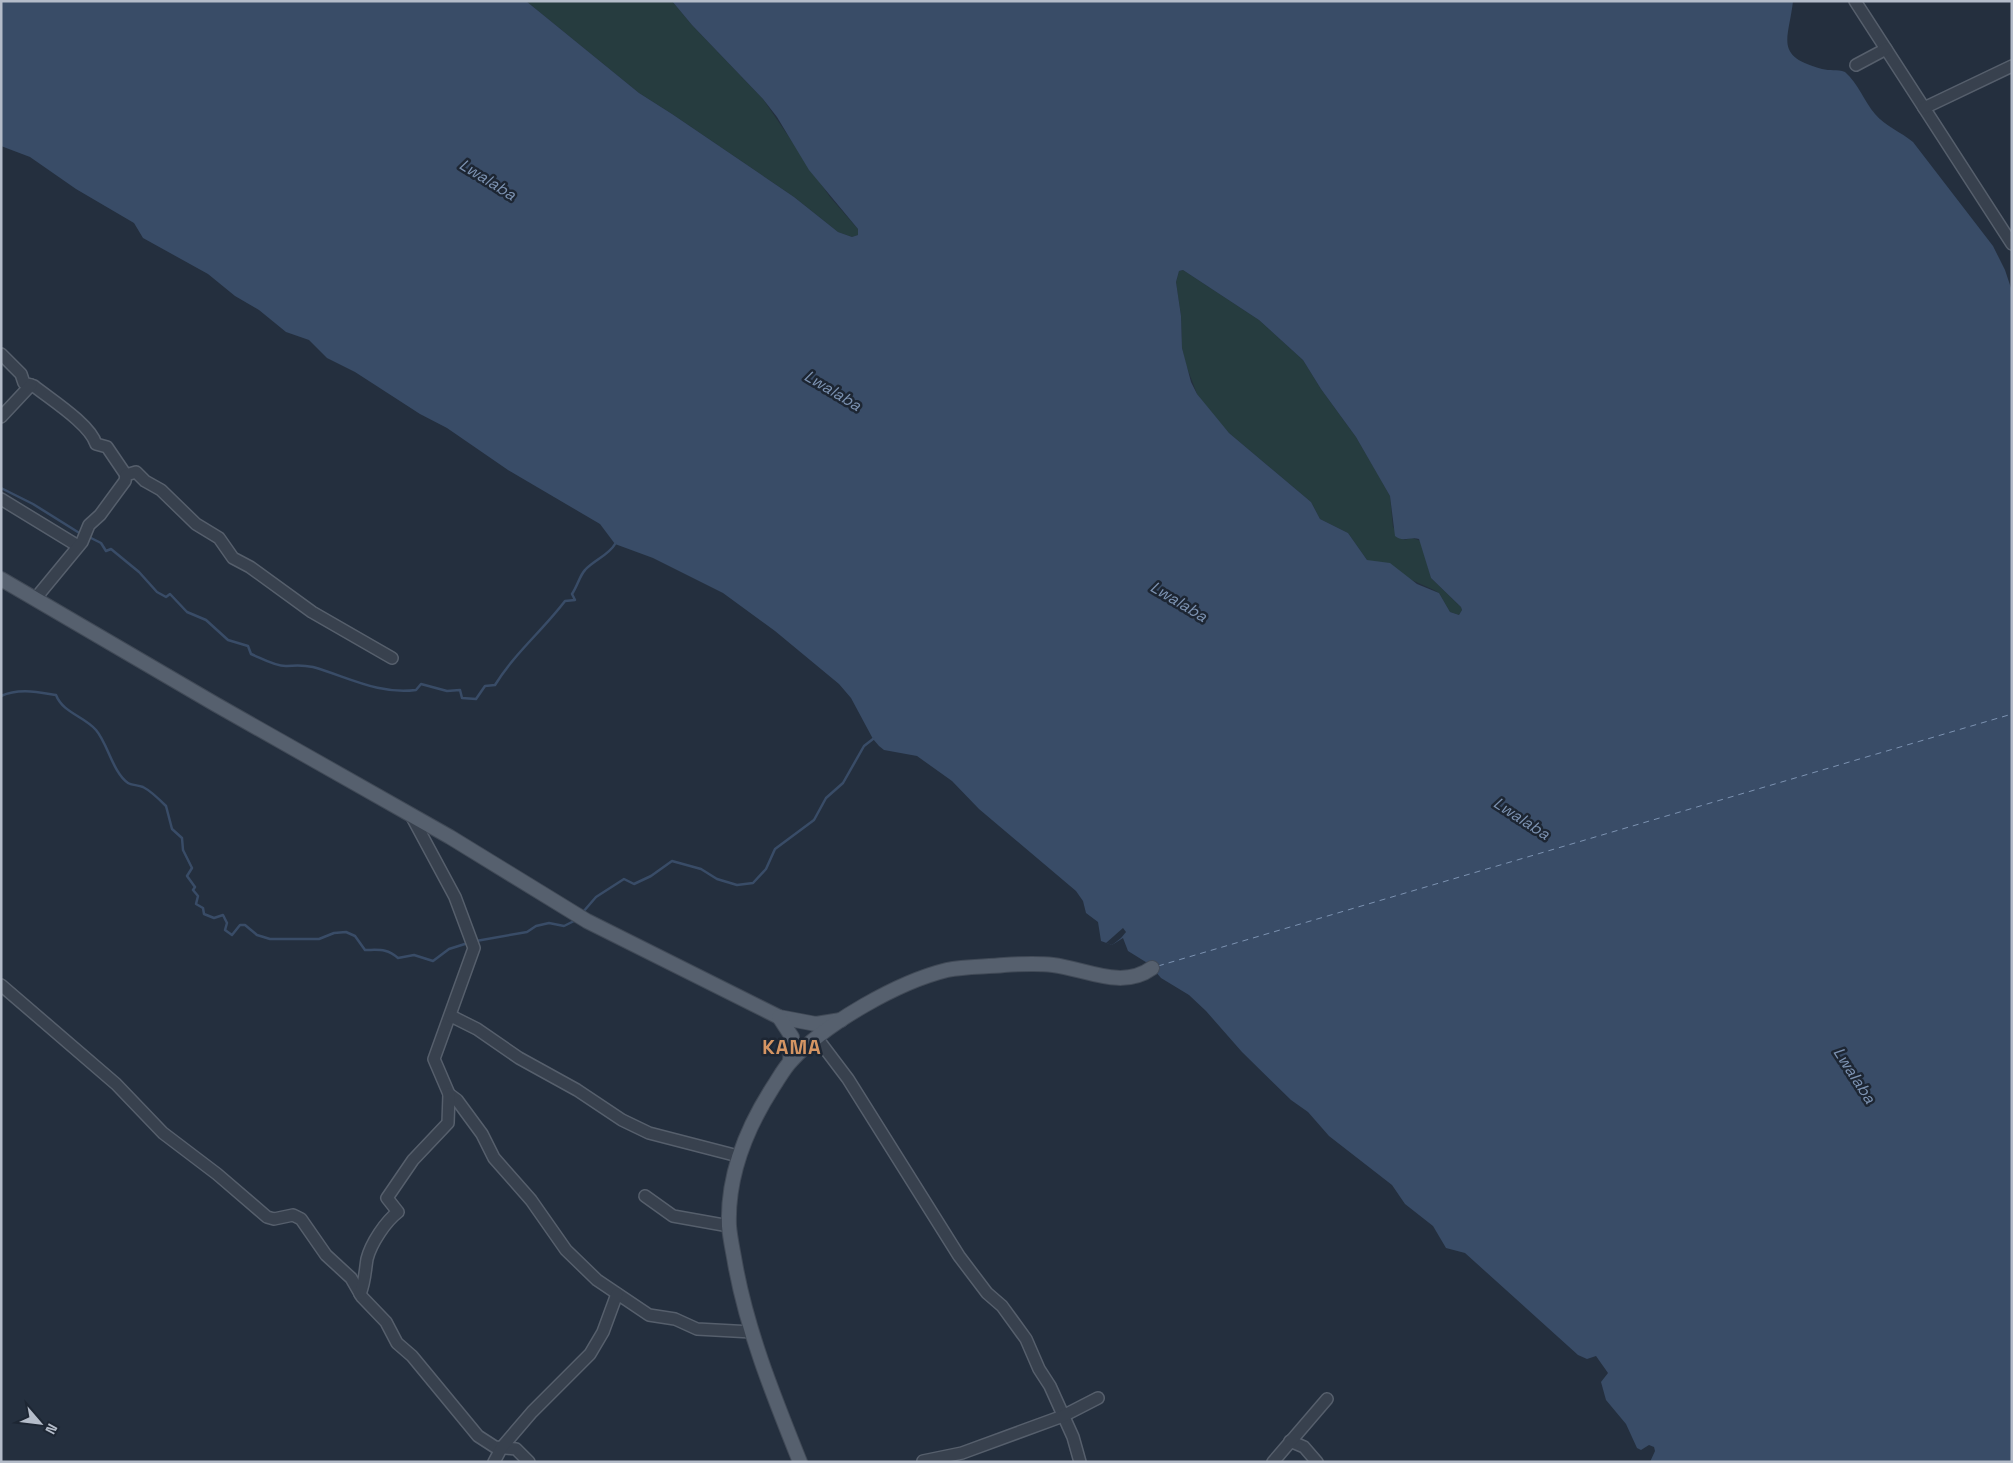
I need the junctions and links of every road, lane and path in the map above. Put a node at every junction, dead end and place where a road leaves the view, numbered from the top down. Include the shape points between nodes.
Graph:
1 (1855, 1) edge
2 (1886, 49) junction
3 (1856, 65) dead end
4 (2012, 66) edge
5 (1924, 108) junction
6 (2012, 244) edge
7 (1, 354) edge
8 (31, 385) junction
9 (1, 417) edge
10 (126, 474) junction
11 (1, 499) edge
12 (78, 546) junction
13 (1, 580) edge
14 (35, 599) junction
15 (392, 658) dead end
16 (412, 817) junction
17 (1152, 968) dead end
18 (1, 985) edge
19 (451, 1016) junction
20 (780, 1017) junction
21 (841, 1020) junction
22 (817, 1038) junction
23 (790, 1061) junction
24 (449, 1094) junction
25 (738, 1156) junction
26 (645, 1196) dead end
27 (729, 1226) junction
28 (360, 1294) junction
29 (617, 1294) junction
30 (752, 1332) junction
31 (1098, 1398) dead end
32 (1327, 1399) dead end
33 (1063, 1416) junction
34 (1290, 1441) junction
35 (502, 1447) junction
36 (923, 1461) edge
37 (494, 1462) edge
38 (529, 1462) edge
39 (800, 1462) edge
40 (1080, 1462) edge
41 (1273, 1462) edge
42 (1317, 1462) edge

1 - 2 street
2 - 3 street
2 - 5 street
4 - 5 street
5 - 6 street
7 - 8 street via 21,374 24,383
8 - 9 street
8 - 10 street via 82,425 94,436 96,444 107,447
10 - 12 street via 125,481 89,525
10 - 15 street via 138,472 196,524 220,538 233,558 312,612
11 - 12 street
12 - 14 street
13 - 14 main road
14 - 16 main road
16 - 19 street via 455,897 474,948
16 - 20 main road via 581,918
17 - 21 main road via 1138,975 1104,978 1053,965 948,969 910,982
18 - 28 street via 116,1084 164,1133 260,1211 274,1219 293,1215 301,1219 326,1255 351,1278
19 - 24 street via 434,1059
19 - 25 street via 622,1120 649,1133
20 - 21 main road via 816,1024
20 - 23 main road via 792,1038
21 - 22 main road
22 - 23 main road
22 - 33 street via 848,1079 959,1256 1026,1339
23 - 25 main road via 754,1117
24 - 28 street via 448,1124 413,1160 387,1198 398,1211 389,1219 369,1254
24 - 29 street via 457,1100 482,1134 494,1158 531,1200 566,1250
25 - 27 main road via 732,1182
26 - 27 street via 673,1216
27 - 30 main road via 741,1296
28 - 35 street via 386,1322 397,1343 412,1356 478,1436 495,1447
29 - 30 street via 649,1316 676,1319 697,1329
29 - 35 street via 590,1354
30 - 39 main road
31 - 33 street
32 - 34 street
33 - 36 street via 962,1453
33 - 40 street
34 - 41 street
34 - 42 street via 1301,1445
35 - 37 street
35 - 38 street via 516,1449

